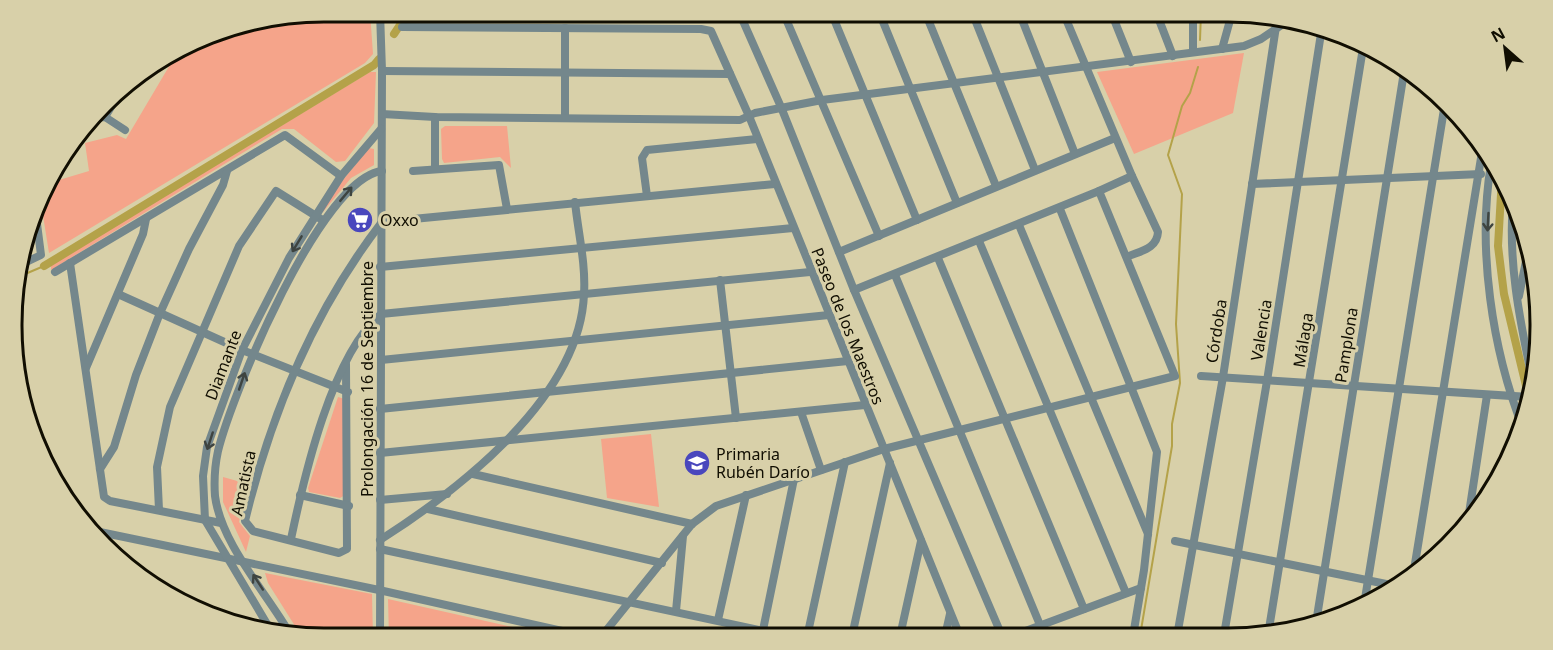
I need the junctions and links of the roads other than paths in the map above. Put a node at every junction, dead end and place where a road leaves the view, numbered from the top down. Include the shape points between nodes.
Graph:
1 (380, 22) edge
2 (744, 22) edge
3 (787, 22) edge
4 (835, 22) edge
5 (883, 22) edge
6 (929, 22) edge
7 (976, 22) edge
8 (1023, 22) edge
9 (1067, 22) edge
10 (1115, 22) edge
11 (1160, 22) edge
12 (1193, 22) edge
13 (1229, 22) edge
14 (1276, 26) edge
15 (402, 27) dead end
16 (1279, 27) edge
17 (565, 28) junction
18 (1275, 30) junction
19 (1320, 38) edge
20 (1222, 49) junction
21 (1192, 52) junction
22 (1362, 54) edge
23 (1173, 56) junction
24 (1131, 62) junction
25 (1085, 67) junction
26 (382, 71) junction
27 (1043, 73) junction
28 (565, 74) junction
29 (730, 74) junction
30 (1403, 78) edge
31 (999, 79) junction
32 (954, 84) junction
33 (911, 89) junction
34 (866, 95) junction
35 (822, 100) junction
36 (782, 106) junction
37 (1443, 113) edge
38 (382, 114) junction
39 (749, 116) junction
40 (105, 117) edge
41 (435, 117) junction
42 (566, 118) junction
43 (381, 129) junction
44 (125, 130) dead end
45 (1115, 138) junction
46 (757, 139) junction
47 (1075, 154) junction
48 (1481, 159) edge
49 (435, 169) junction
50 (1035, 170) junction
51 (1488, 170) edge
52 (227, 171) junction
53 (382, 171) junction
54 (413, 171) dead end
55 (1479, 175) junction
56 (1491, 175) edge
57 (341, 176) junction
58 (1132, 176) junction
59 (1433, 178) junction
60 (1387, 179) junction
61 (1297, 181) junction
62 (1342, 182) junction
63 (775, 184) junction
64 (1252, 184) junction
65 (996, 186) junction
66 (1099, 191) junction
67 (647, 196) junction
68 (575, 202) junction
69 (957, 203) junction
70 (507, 209) junction
71 (1060, 209) junction
72 (314, 214) junction
73 (146, 219) junction
74 (917, 220) junction
75 (324, 221) junction
76 (382, 222) junction
77 (1512, 223) edge
78 (1019, 225) junction
79 (793, 228) junction
80 (38, 231) edge
81 (879, 236) junction
82 (979, 241) junction
83 (580, 249) junction
84 (839, 252) junction
85 (1126, 257) junction
86 (938, 258) junction
87 (29, 261) edge
88 (70, 263) junction
89 (1525, 266) edge
90 (380, 267) junction
91 (55, 272) dead end
92 (810, 272) junction
93 (896, 275) junction
94 (720, 280) junction
95 (854, 290) junction
96 (585, 293) junction
97 (118, 294) junction
98 (1517, 301) junction
99 (160, 313) junction
100 (381, 314) junction
101 (829, 315) junction
102 (726, 327) junction
103 (201, 331) junction
104 (574, 342) junction
105 (242, 350) junction
106 (251, 353) junction
107 (1529, 358) edge
108 (381, 360) junction
109 (848, 361) junction
110 (346, 364) junction
111 (85, 369) junction
112 (295, 371) junction
113 (731, 373) junction
114 (1201, 376) dead end
115 (1223, 377) junction
116 (1267, 381) junction
117 (1310, 383) junction
118 (1132, 385) junction
119 (1353, 385) junction
120 (335, 388) junction
121 (1397, 388) junction
122 (348, 392) junction
123 (548, 392) junction
124 (1443, 392) junction
125 (1487, 395) junction
126 (1090, 396) junction
127 (1514, 397) junction
128 (1522, 397) edge
129 (866, 405) junction
130 (1050, 407) junction
131 (380, 409) junction
132 (1518, 410) edge
133 (801, 412) junction
134 (736, 418) junction
135 (1005, 419) junction
136 (959, 430) junction
137 (918, 440) junction
138 (506, 441) junction
139 (884, 449) junction
140 (380, 453) junction
141 (844, 462) junction
142 (891, 463) junction
143 (100, 469) junction
144 (820, 470) junction
145 (472, 474) junction
146 (794, 479) junction
147 (448, 494) junction
148 (300, 495) junction
149 (746, 495) junction
150 (380, 500) junction
151 (349, 506) junction
152 (1470, 506) edge
153 (428, 509) junction
154 (159, 510) junction
155 (205, 520) junction
156 (221, 523) junction
157 (692, 524) junction
158 (106, 534) edge
159 (684, 534) junction
160 (1148, 534) junction
161 (291, 539) junction
162 (921, 539) junction
163 (380, 540) junction
164 (1175, 541) dead end
165 (1193, 545) junction
166 (380, 549) junction
167 (1238, 555) junction
168 (226, 559) junction
169 (1415, 562) edge
170 (245, 563) junction
171 (662, 563) junction
172 (1280, 564) junction
173 (1323, 573) junction
174 (1368, 581) junction
175 (1384, 584) edge
176 (1141, 588) junction
177 (379, 590) junction
178 (1126, 593) junction
179 (1366, 594) edge
180 (631, 601) junction
181 (1084, 609) junction
182 (676, 611) junction
183 (950, 612) junction
184 (1317, 613) edge
185 (280, 617) junction
186 (718, 620) junction
187 (266, 622) edge
188 (273, 623) edge
189 (284, 625) edge
190 (1040, 625) junction
191 (1270, 625) edge
192 (380, 628) edge
193 (549, 628) edge
194 (608, 628) edge
195 (754, 628) edge
196 (763, 628) edge
197 (809, 628) edge
198 (854, 628) edge
199 (902, 628) edge
200 (947, 628) edge
201 (957, 628) edge
202 (999, 628) edge
203 (1032, 628) edge
204 (1134, 628) edge
205 (1178, 628) edge
206 (1225, 628) edge

1 - 26 street, Prolongación 16 de Septiembre
2 - 36 street
3 - 35 street
4 - 34 street
5 - 33 street
6 - 32 street
7 - 31 street
8 - 27 street
9 - 25 street
10 - 24 street
11 - 23 street
12 - 21 street
13 - 20 street
14 - 18 street, Córdoba
15 - 17 street
16 - 18 street
17 - 28 street
17 - 29 street, Paseo de los Maestros via 706,29 713,35
18 - 20 street via 1249,45
18 - 64 street, Córdoba
19 - 61 street, Valencia
20 - 21 street
21 - 23 street
22 - 62 street, Málaga
23 - 24 street
24 - 25 street
25 - 27 street
25 - 45 street
26 - 28 street
26 - 38 street, Prolongación 16 de Septiembre
27 - 31 street
27 - 47 street
28 - 29 street
28 - 42 street
29 - 39 street, Paseo de los Maestros
30 - 60 street, Pamplona
31 - 32 street
31 - 50 street
32 - 33 street
32 - 65 street
33 - 34 street
33 - 69 street
34 - 35 street
34 - 74 street
35 - 36 street
35 - 81 street
36 - 39 street
36 - 84 street
37 - 59 street
38 - 41 street
38 - 43 street, Prolongación 16 de Septiembre
39 - 42 street via 740,120
39 - 46 street, Paseo de los Maestros
40 - 44 street
41 - 42 street
41 - 49 street
43 - 53 street, Prolongación 16 de Septiembre
43 - 57 street, Diamante
45 - 47 street
45 - 58 street
46 - 63 street, Paseo de los Maestros
46 - 67 street via 647,150 642,158
47 - 50 street
48 - 55 street
49 - 54 street
49 - 70 street via 499,165
50 - 65 street
51 - 55 street
52 - 57 street via 285,135
52 - 73 street
52 - 99 street
75 -> 53 street, Diamante via 356,183
53 - 76 street, Prolongación 16 de Septiembre
55 - 59 street
55 - 124 street
56 -> 127 street via 1487,270 1494,320
57 - 72 street, Diamante
58 - 66 street
58 - 85 street via 1158,232 1152,246
59 - 60 street
59 - 121 street
60 - 62 street
60 - 119 street, Pamplona
61 - 62 street
61 - 64 street
61 - 116 street, Valencia
62 - 117 street, Málaga
63 - 67 street
63 - 79 street, Paseo de los Maestros
64 - 115 street, Córdoba
65 - 69 street
66 - 71 street
66 - 85 street
67 - 68 street
68 - 70 street
68 - 83 street
69 - 74 street
70 - 76 street
71 - 78 street
71 - 118 street
72 - 75 street
72 - 103 street via 280,192 274,193 239,246
72 -> 105 street, Diamante
73 - 88 street
73 - 97 street
74 - 81 street
75 - 106 street, Diamante
76 - 90 street, Prolongación 16 de Septiembre
76 - 112 street, Amatista via 321,313
77 - 98 street
78 - 82 street
78 - 126 street
79 - 83 street
79 - 92 street, Paseo de los Maestros
80 - 87 street via 41,255
81 - 84 street
82 - 86 street
82 - 130 street
83 - 90 street
83 - 96 street
84 - 95 street
85 - 118 street via 1175,376
86 - 93 street
86 - 135 street
88 - 91 street
88 - 111 street
89 - 98 street
90 - 100 street, Prolongación 16 de Septiembre
92 - 94 street
92 - 101 street, Paseo de los Maestros
93 - 95 street
93 - 136 street
94 - 96 street
94 - 102 street
95 - 137 street
96 - 100 street
96 - 104 street
97 - 99 street
97 - 111 street
98 - 107 street
99 - 103 street
99 - 143 street via 114,447
100 - 108 street, Prolongación 16 de Septiembre
100 - 110 street via 362,331
101 - 102 street
101 - 109 street, Paseo de los Maestros
102 - 104 street
102 - 113 street
103 - 105 street
103 - 154 street via 170,407 157,467
104 - 108 street
104 - 123 street
105 - 106 street
105 -> 155 street, Diamante via 207,447 203,476
106 - 112 street
156 -> 106 street, Diamante via 215,496 218,450
108 - 131 street, Prolongación 16 de Septiembre
109 - 113 street
109 - 129 street, Paseo de los Maestros
110 - 120 street
110 - 122 street, Amatista
111 - 143 street
112 - 120 street
112 - 161 street, Amatista via 269,431 245,521 253,531
113 - 123 street
113 - 134 street
114 - 115 street
115 - 116 street
115 - 165 street, Córdoba
116 - 117 street
116 - 167 street, Valencia
117 - 119 street
117 - 172 street, Málaga
118 - 126 street
118 - 160 street via 1157,452
119 - 121 street
119 - 173 street, Pamplona
120 - 122 street
120 - 148 street
121 - 124 street
121 - 174 street
122 - 151 street, Amatista
123 - 131 street
123 - 138 street
124 - 125 street
124 - 169 street
125 - 127 street
125 - 152 street
126 - 130 street
126 - 160 street
127 - 128 street
127 - 132 street
129 - 133 street
129 - 139 street, Paseo de los Maestros
130 - 135 street
130 - 178 street
131 - 140 street, Prolongación 16 de Septiembre
133 - 134 street
133 - 144 street
134 - 138 street
135 - 136 street
135 - 181 street
136 - 137 street
136 - 190 street
137 - 139 street
137 - 202 street
138 - 140 street
138 - 145 street
139 - 141 street
139 - 142 street, Paseo de los Maestros
140 - 150 street, Prolongación 16 de Septiembre
141 - 144 street
141 - 197 street
142 - 162 street, Paseo de los Maestros
142 - 198 street
143 - 154 street via 106,499
144 - 146 street
145 - 147 street
145 - 157 street
146 - 149 street
146 - 196 street
147 - 150 street
147 - 153 street
148 - 151 street
148 - 161 street
149 - 157 street via 709,509
149 - 186 street
150 - 163 street, Prolongación 16 de Septiembre
151 - 161 street, Amatista via 349,546 344,552
153 - 163 street
153 - 171 street
154 - 155 street
155 - 156 street
155 - 168 street, Diamante
156 - 170 street, Diamante
157 - 159 street
158 - 168 street
159 - 171 street
159 - 182 street
160 - 176 street
162 - 183 street, Paseo de los Maestros
162 - 199 street
163 - 166 street, Prolongación 16 de Septiembre
164 - 165 street
165 - 167 street
165 - 205 street, Córdoba
166 - 177 street, Prolongación 16 de Septiembre
166 - 180 street
167 - 172 street
167 - 206 street, Valencia
168 - 170 street
168 - 187 street, Diamante
170 - 177 street
185 -> 170 street, Diamante
171 - 180 street
172 - 173 street
172 - 191 street, Málaga
173 - 174 street
173 - 184 street, Pamplona
174 - 175 street
174 - 179 street
176 - 178 street
176 - 204 street
177 - 192 street, Prolongación 16 de Septiembre
177 - 193 street
178 - 181 street
180 - 182 street
180 - 194 street
181 - 190 street
182 - 186 street
183 - 200 street
183 - 201 street, Paseo de los Maestros
185 - 188 street
185 - 189 street, Diamante
186 - 195 street
190 - 203 street

